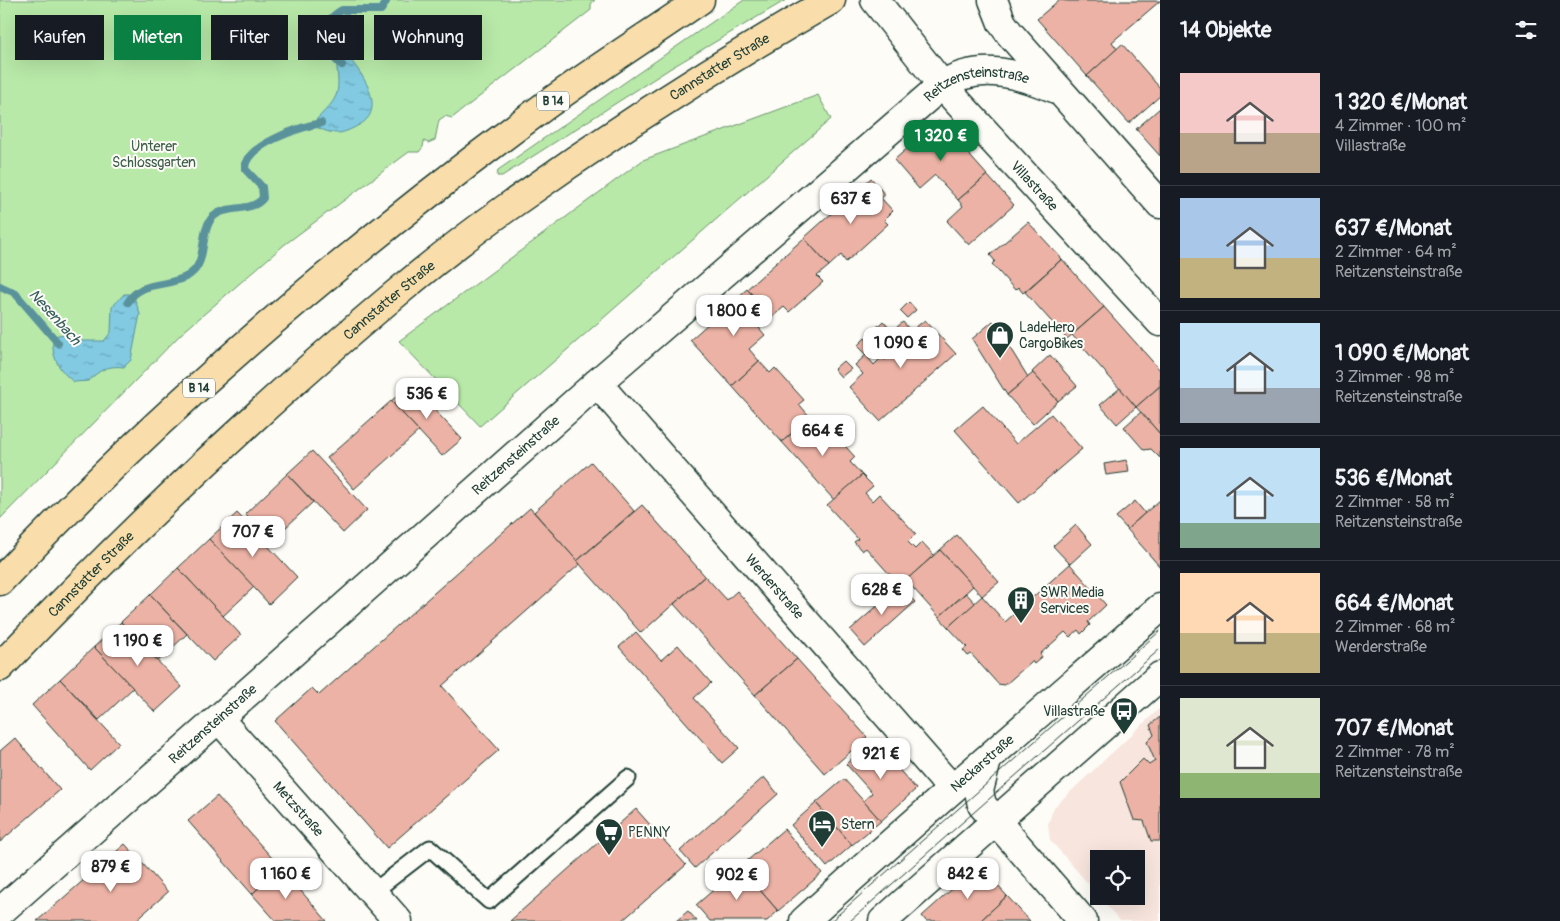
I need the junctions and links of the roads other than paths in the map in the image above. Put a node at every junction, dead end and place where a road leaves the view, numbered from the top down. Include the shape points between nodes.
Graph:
1 (700, 0) edge
2 (831, 0) edge
3 (875, 0) edge
4 (1000, 3) edge
5 (942, 85) junction
6 (1059, 90) junction
7 (1160, 204) edge
8 (1160, 322) edge
9 (597, 383) junction
10 (0, 581) edge
11 (1160, 608) edge
12 (0, 667) edge
13 (1160, 676) edge
14 (219, 719) junction
15 (987, 760) junction
16 (628, 778) dead end
17 (952, 789) junction
18 (995, 822) junction
19 (373, 892) junction
20 (0, 912) edge
21 (398, 921) edge
22 (804, 921) edge
23 (883, 921) edge
24 (1084, 921) edge

1 - 10 main road, B 14 via 535,113 312,288 169,415
2 - 12 main road, Cannstatter Straße via 703,76 462,241 350,333 229,440 126,537
3 - 5 street, Villastraße
4 - 6 street via 1010,34
5 - 6 street, Reitzensteinstraße via 956,76 990,71 1032,79
5 - 8 street, Villastraße
5 - 9 street, Reitzensteinstraße
6 - 7 street
9 - 14 street, Reitzensteinstraße
9 - 17 street, Werderstraße
11 - 15 street, Neckarstraße
13 - 18 street
14 - 19 street, Metzstraße
14 - 20 street, Reitzensteinstraße
15 - 17 street, Neckarstraße
15 - 18 street via 979,791 982,805
16 - 19 lane via 489,901 430,848
17 - 22 street, Neckarstraße
18 - 23 street
18 - 24 street
19 - 21 street, Metzstraße

